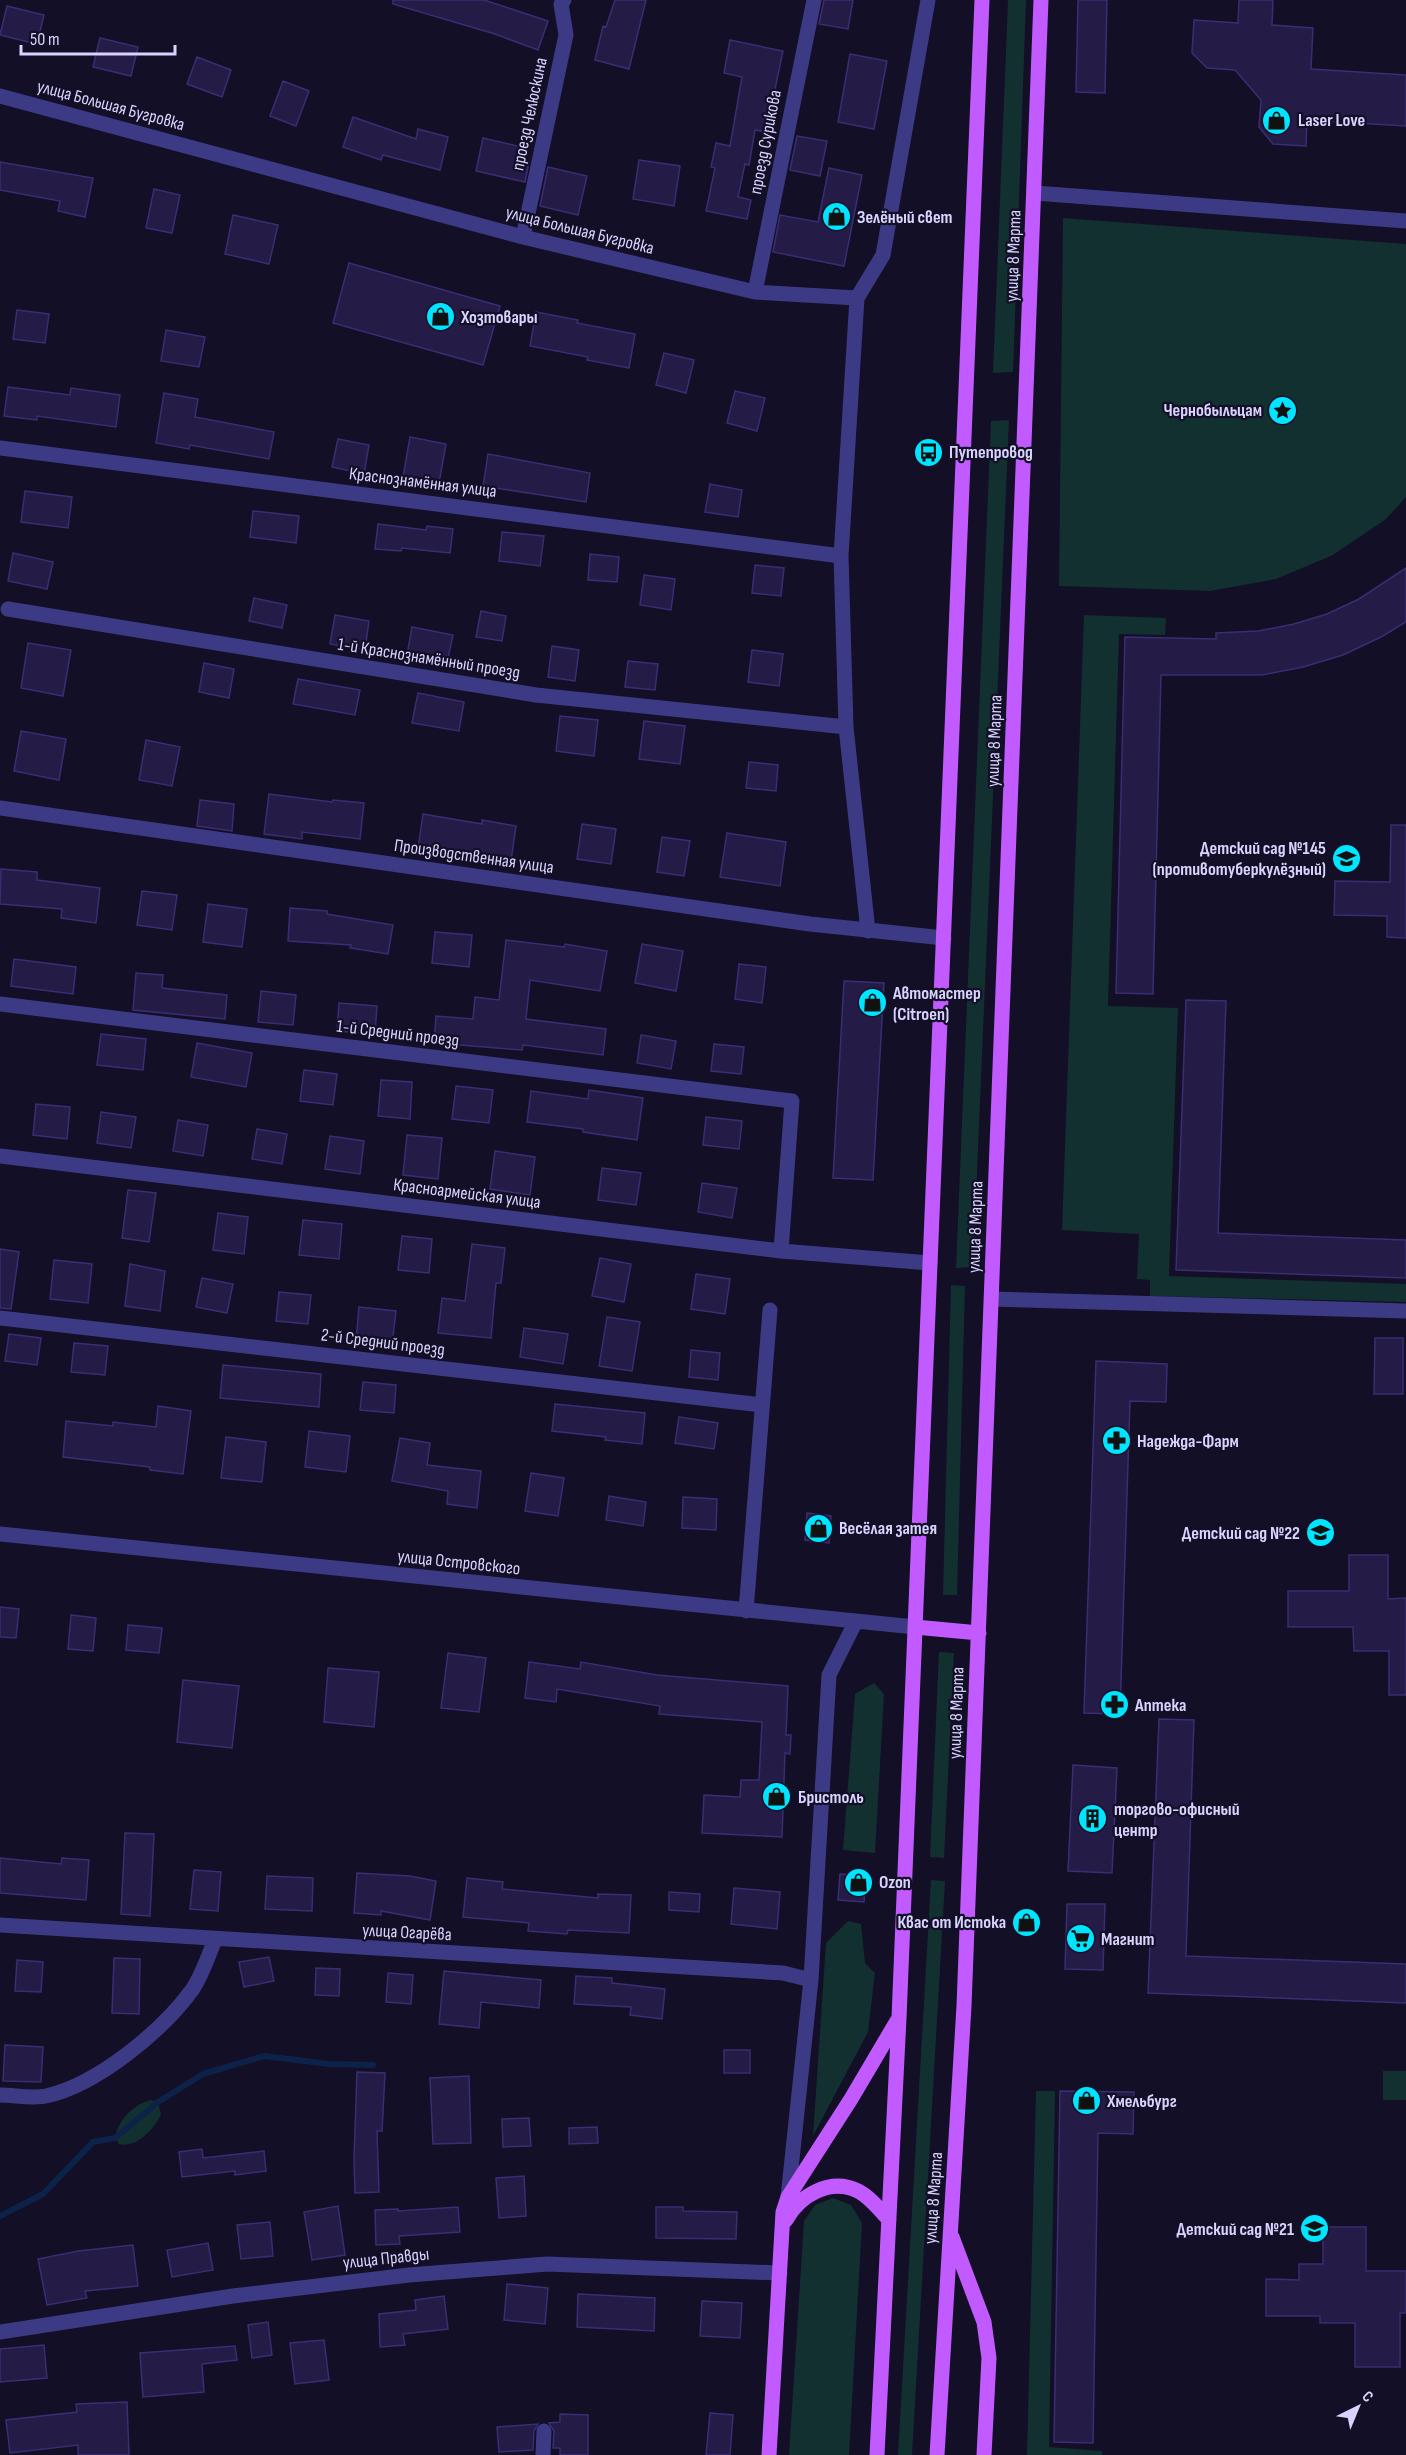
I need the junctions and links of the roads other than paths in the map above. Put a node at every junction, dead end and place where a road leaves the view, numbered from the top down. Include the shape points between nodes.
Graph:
1 (814, 0) edge
2 (928, 0) edge
3 (982, 0) edge
4 (1041, 0) edge
5 (559, 1) edge
6 (0, 96) edge
7 (1035, 193) junction
8 (1406, 221) edge
9 (523, 237) junction
10 (755, 292) junction
11 (857, 298) junction
12 (0, 448) edge
13 (841, 556) junction
14 (8, 609) dead end
15 (846, 727) junction
16 (0, 808) edge
17 (868, 930) junction
18 (944, 938) junction
19 (0, 1004) edge
20 (0, 1156) edge
21 (781, 1251) junction
22 (930, 1263) junction
23 (992, 1299) junction
24 (770, 1310) dead end
25 (1406, 1311) edge
26 (0, 1318) edge
27 (762, 1405) junction
28 (0, 1534) edge
29 (746, 1611) junction
30 (856, 1622) junction
31 (915, 1627) junction
32 (978, 1633) junction
33 (0, 1925) edge
34 (216, 1940) junction
35 (811, 1980) junction
36 (898, 2018) junction
37 (0, 2095) edge
38 (788, 2197) junction
39 (890, 2220) junction
40 (783, 2226) junction
41 (950, 2232) junction
42 (780, 2273) junction
43 (0, 2332) edge
44 (544, 2431) dead end
45 (543, 2455) edge
46 (769, 2455) edge
47 (877, 2455) edge
48 (937, 2455) edge
49 (984, 2455) edge

1 - 10 street, проезд Сурикова
2 - 11 street via 883,255
3 - 18 main road
4 - 7 main road, улица 8 Марта
5 - 9 street, проезд Челюскина via 566,34
6 - 9 street, улица Большая Бугровка
7 - 8 street
7 - 23 main road, улица 8 Марта
9 - 10 street, улица Большая Бугровка
10 - 11 street, улица Большая Бугровка
11 - 13 street
12 - 13 street, Краснознамённая улица
13 - 15 street
14 - 15 street, 1-й Краснознамённый проезд via 536,695
15 - 17 street
16 - 17 street, Производственная улица
17 - 18 street, Производственная улица
18 - 22 main road
19 - 21 street, 1-й Средний проезд via 792,1101
20 - 21 street, Красноармейская улица
21 - 22 street, Красноармейская улица
22 - 31 main road
23 - 25 street
23 - 32 main road, улица 8 Марта
24 - 27 street
26 - 27 street, 2-й Средний проезд
27 - 29 street
28 - 29 street, улица Островского
29 - 30 street, улица Островского
30 - 31 street, улица Островского
30 - 35 street via 829,1675
31 - 32 main road
31 - 36 main road
32 - 41 main road, улица 8 Марта via 964,2006
33 - 34 street, улица Огарёва
34 - 35 street, улица Огарёва via 783,1973
34 - 37 street via 193,1989 122,2059 79,2083 45,2096
35 - 38 street
36 - 38 main road
36 - 39 main road
38 - 40 main road
39 - 40 main road via 858,2191 843,2186 824,2187 791,2210
39 - 47 main road
40 - 42 main road
41 - 48 main road, улица 8 Марта
41 - 49 main road via 984,2322 989,2358
42 - 43 street, улица Правды via 548,2264 409,2275 245,2295
42 - 46 main road
44 - 45 street

